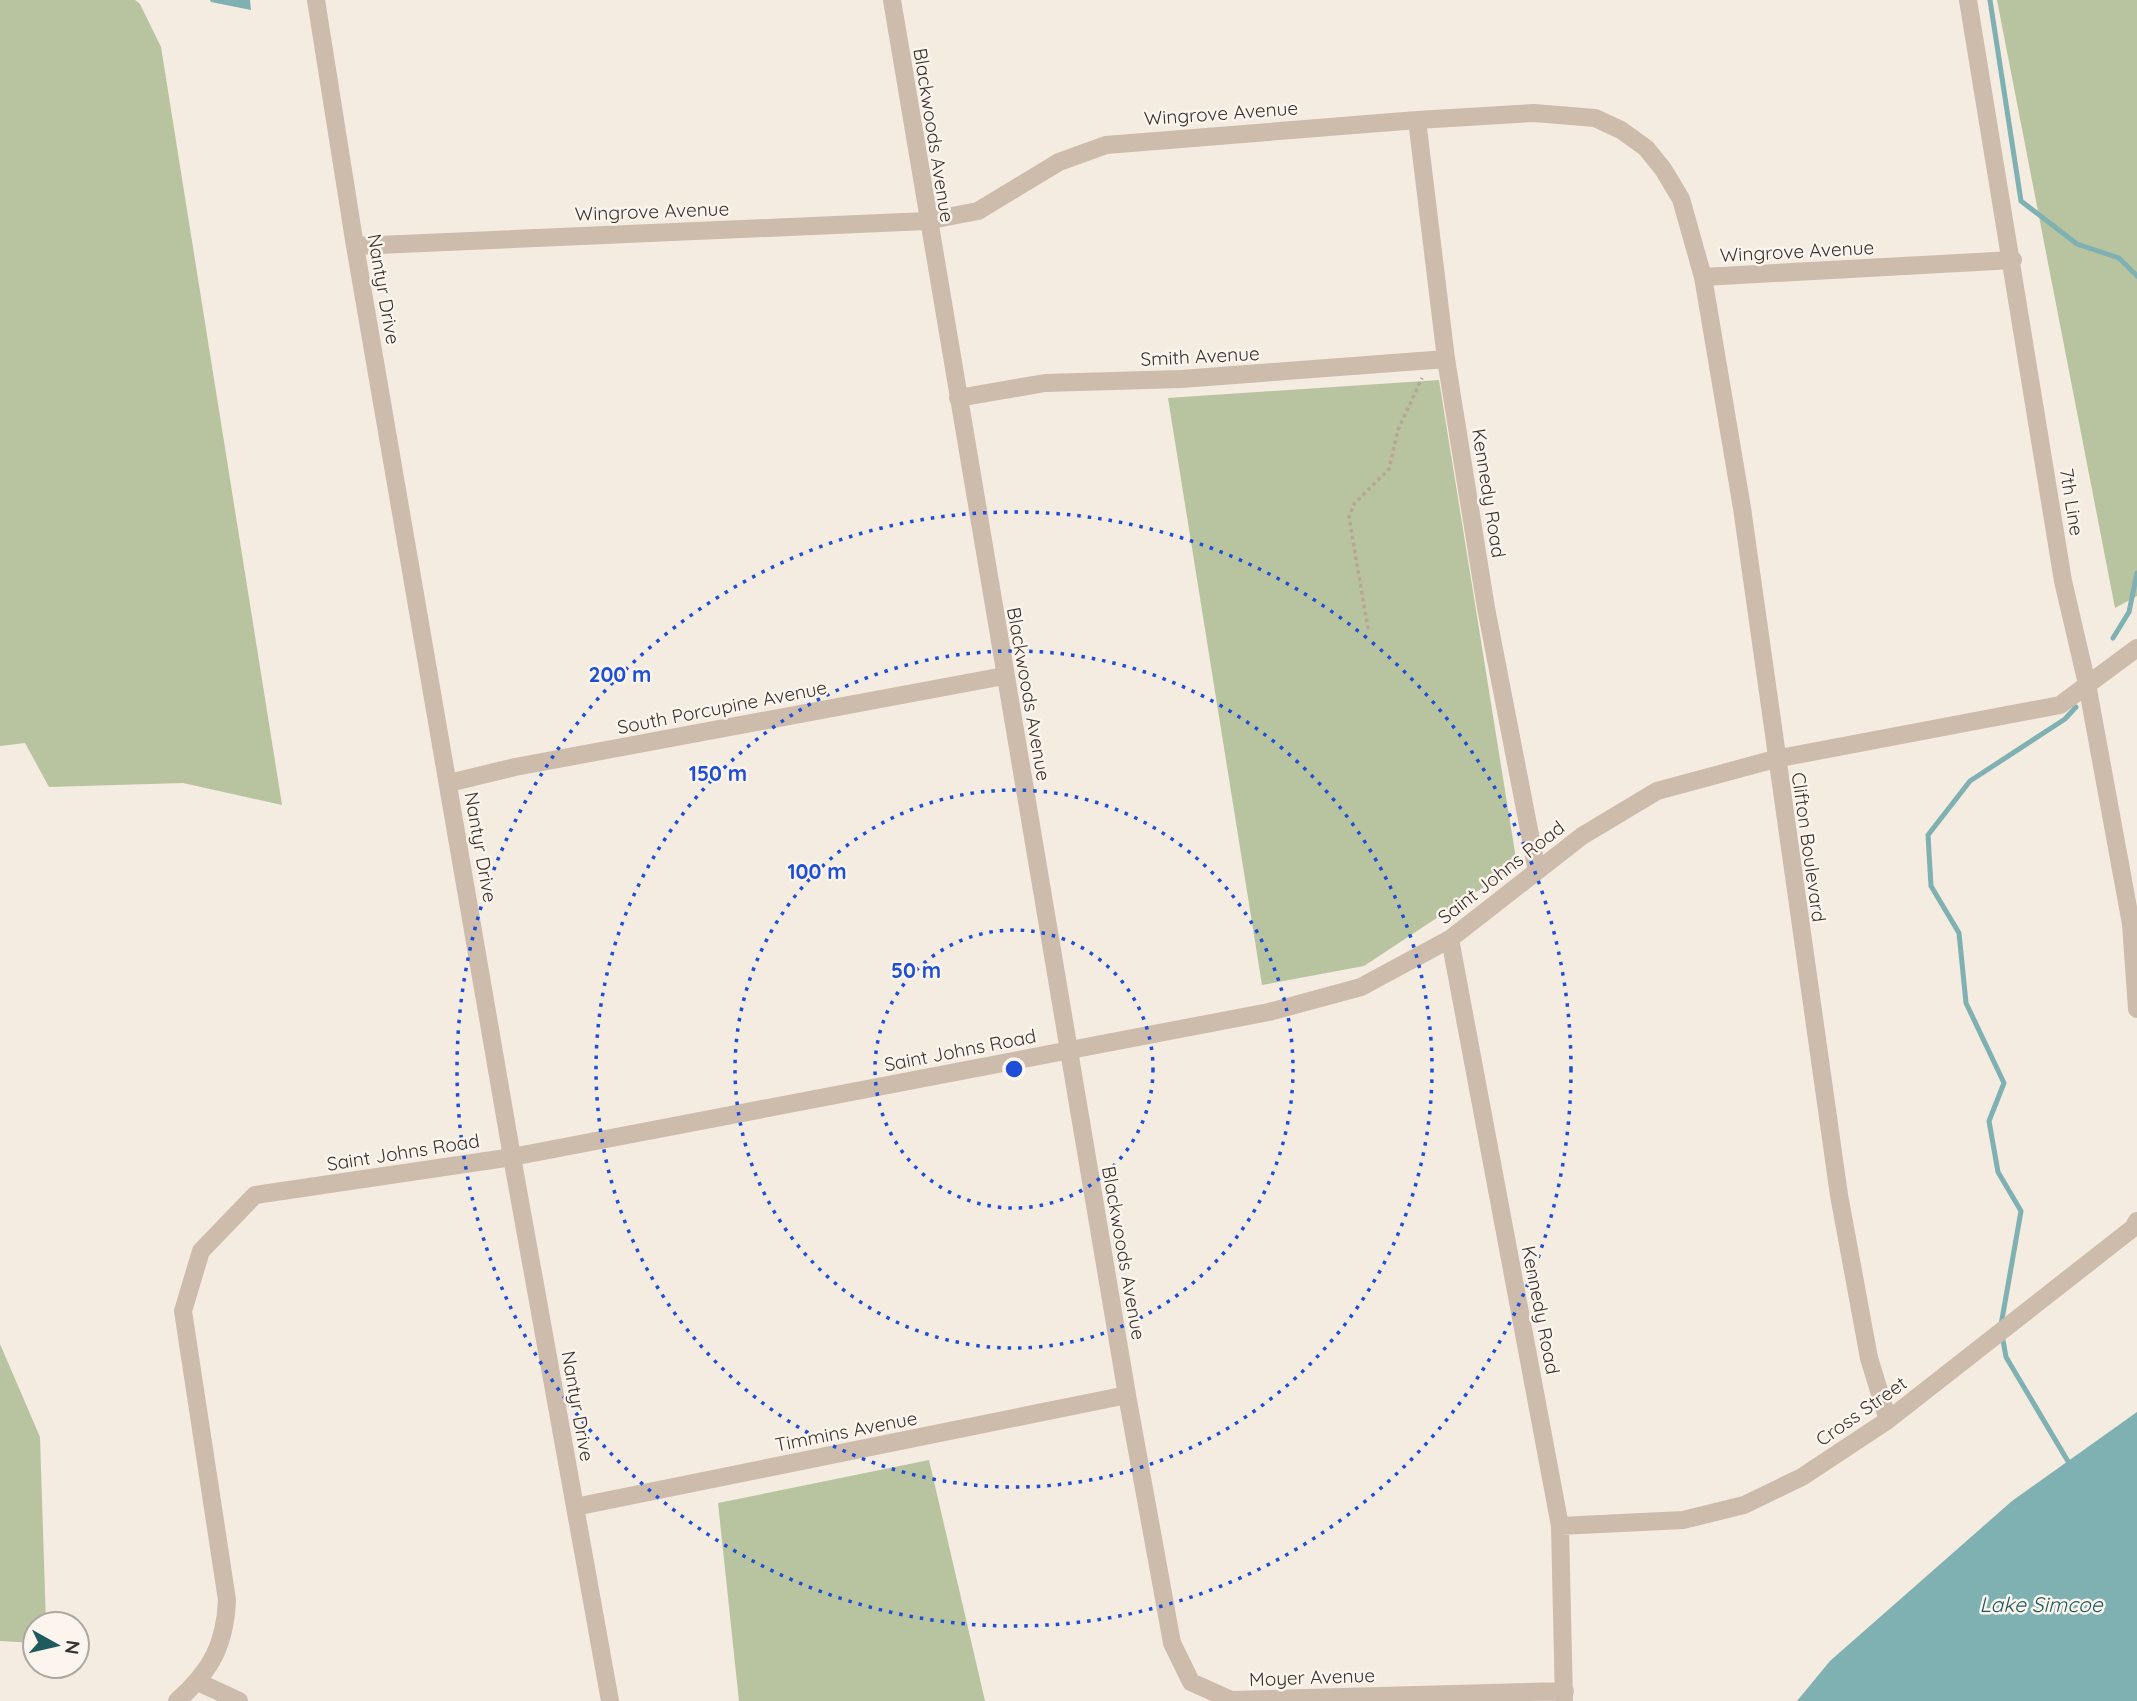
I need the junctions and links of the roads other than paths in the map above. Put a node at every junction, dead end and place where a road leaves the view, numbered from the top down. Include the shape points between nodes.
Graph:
1 (316, 0) edge
2 (891, 0) edge
3 (1968, 0) edge
4 (1417, 120) junction
5 (926, 221) junction
6 (355, 246) junction
7 (2012, 260) junction
8 (1703, 277) junction
9 (1437, 360) junction
10 (958, 398) junction
11 (2137, 648) edge
12 (1004, 676) junction
13 (2087, 684) junction
14 (1775, 759) junction
15 (449, 783) junction
16 (1537, 871) junction
17 (2134, 924) edge
18 (1450, 939) junction
19 (2137, 1009) edge
20 (1069, 1050) junction
21 (512, 1157) junction
22 (2137, 1221) edge
23 (1126, 1395) junction
24 (1888, 1420) junction
25 (575, 1507) junction
26 (1560, 1526) junction
27 (198, 1682) junction
28 (1564, 1696) edge
29 (177, 1701) edge
30 (239, 1701) edge
31 (610, 1701) edge

1 - 6 street, Nantyr Drive
2 - 5 street, Blackwoods Avenue
3 - 7 street, 7th Line
4 - 5 street, Wingrove Avenue via 1106,145 1059,162 978,211
4 - 8 street, Wingrove Avenue via 1565,113 1595,118 1621,130 1646,148 1681,199
4 - 9 street, Kennedy Road
5 - 6 street, Wingrove Avenue
5 - 10 street, Blackwoods Avenue
6 - 15 street, Nantyr Drive
7 - 8 street, Wingrove Avenue
7 - 13 street, 7th Line via 2063,582
8 - 14 street, Clifton Boulevard via 1742,508
9 - 10 street, Smith Avenue via 1181,379 1045,383
9 - 16 street, Kennedy Road
10 - 12 street, Blackwoods Avenue
11 - 13 street, Saint Johns Road
12 - 15 street, South Porcupine Avenue
12 - 20 street, Blackwoods Avenue
13 - 14 street, Saint Johns Road via 2060,705
13 - 17 street, 7th Line
14 - 16 street, Saint Johns Road via 1657,791 1582,835
14 - 24 street, Clifton Boulevard via 1839,1195 1869,1358
15 - 21 street, Nantyr Drive
16 - 18 street, Saint Johns Road
17 - 19 street, 7th Line
18 - 20 street, Saint Johns Road via 1361,986 1269,1012
18 - 26 street, Kennedy Road
20 - 21 street, Saint Johns Road
20 - 23 street, Blackwoods Avenue
21 - 25 street, Nantyr Drive
21 - 27 street, Saint Johns Road via 255,1195 201,1251 183,1311 228,1600 226,1628
22 - 24 street, Cross Street
23 - 25 street, Timmins Avenue
23 - 28 street, Moyer Avenue via 1172,1643 1191,1682 1231,1700
24 - 26 street, Cross Street via 1802,1477 1744,1505 1682,1520
25 - 31 street, Nantyr Drive
26 - 28 street, Kennedy Road
27 - 29 street, Saint Johns Road
27 - 30 street

